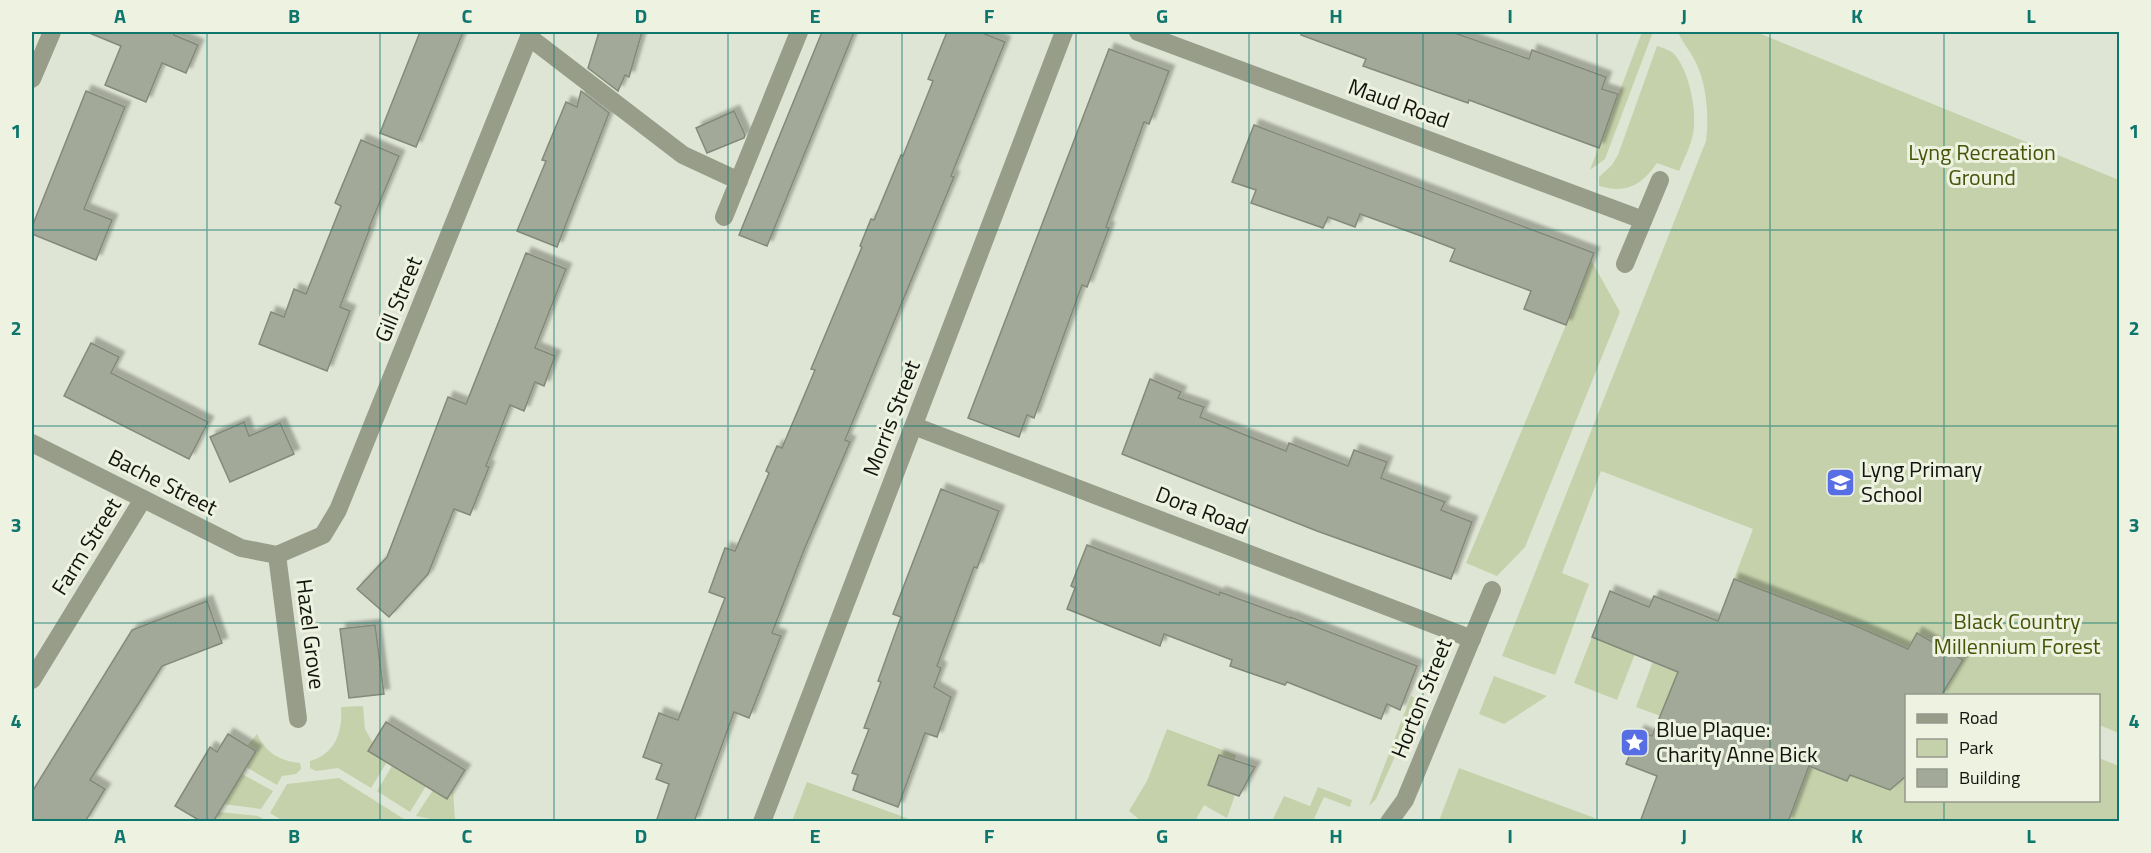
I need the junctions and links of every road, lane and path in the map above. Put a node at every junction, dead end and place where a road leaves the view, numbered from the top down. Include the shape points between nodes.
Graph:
1 (52, 32) edge
2 (799, 32) edge
3 (1064, 32) edge
4 (1138, 32) edge
5 (530, 34) edge
6 (32, 79) edge
7 (1660, 180) dead end
8 (739, 181) junction
9 (724, 217) dead end
10 (1643, 220) junction
11 (1625, 264) dead end
12 (914, 426) junction
13 (32, 443) edge
14 (143, 499) junction
15 (277, 555) junction
16 (1492, 590) dead end
17 (1472, 639) junction
18 (32, 680) edge
19 (298, 719) dead end
20 (762, 822) edge
21 (1389, 822) edge

1 - 6 street
2 - 8 street
3 - 12 street, Morris Street
4 - 10 street, Maud Road
5 - 8 street via 683,155
5 - 15 street, Gill Street via 338,510 323,535
7 - 10 street
8 - 9 street
10 - 11 street
12 - 17 street, Dora Road
12 - 20 street, Morris Street
13 - 14 street, Bache Street
14 - 15 street, Bache Street via 241,548
14 - 18 street, Farm Street
15 - 19 street, Hazel Grove
16 - 17 street, Horton Street
17 - 21 street, Horton Street via 1405,800

